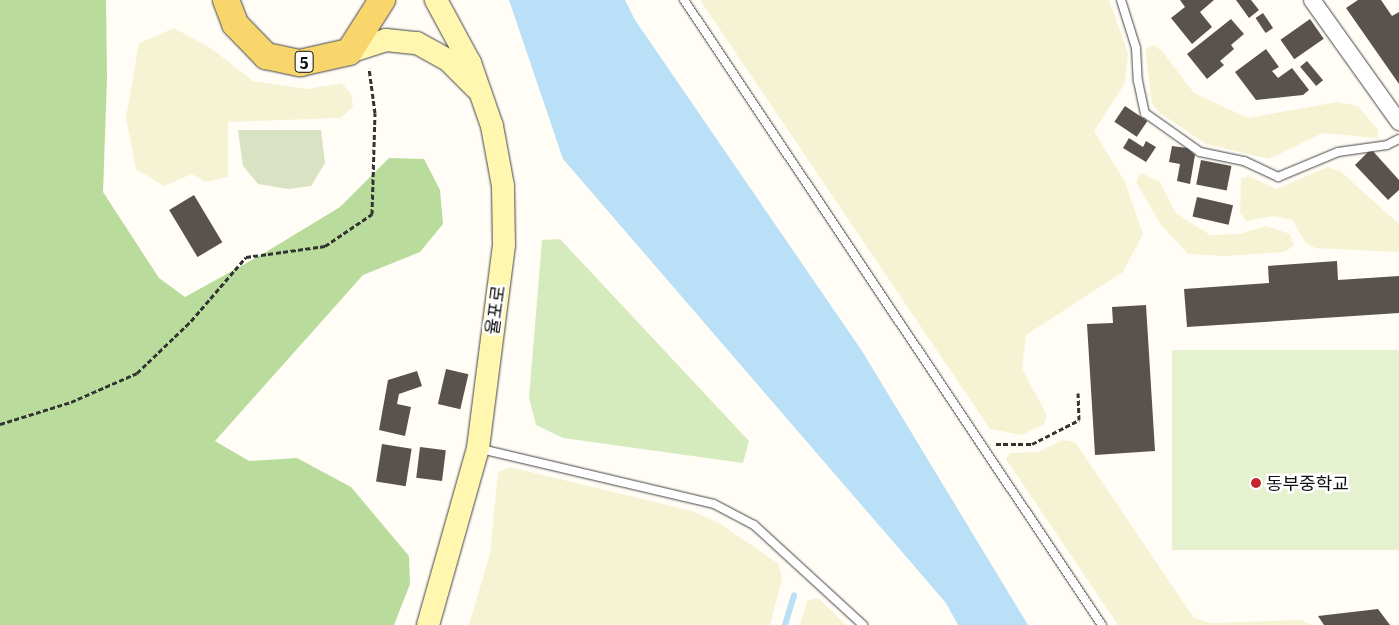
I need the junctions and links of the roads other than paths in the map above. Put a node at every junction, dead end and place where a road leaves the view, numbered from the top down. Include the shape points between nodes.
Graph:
1 (226, 0) edge
2 (382, 0) edge
3 (436, 0) edge
4 (684, 0) edge
5 (1121, 0) edge
6 (1312, 0) edge
7 (357, 49) junction
8 (481, 94) junction
9 (1399, 122) edge
10 (1399, 139) edge
11 (478, 448) junction
12 (428, 625) edge
13 (863, 625) edge
14 (1102, 625) edge

1 - 7 main road, 5 via 235,24 266,56 300,63
2 - 7 main road
3 - 8 street, 율포로 via 470,63
4 - 14 lane
5 - 10 lane via 1136,48 1138,81 1145,113 1200,152 1244,161 1278,177 1338,152 1386,145
6 - 9 street
7 - 8 street via 386,40 417,43 449,61
8 - 11 street, 율포로 via 492,126 503,186 504,245
11 - 12 street, 율포로
11 - 13 lane via 714,504 754,525

